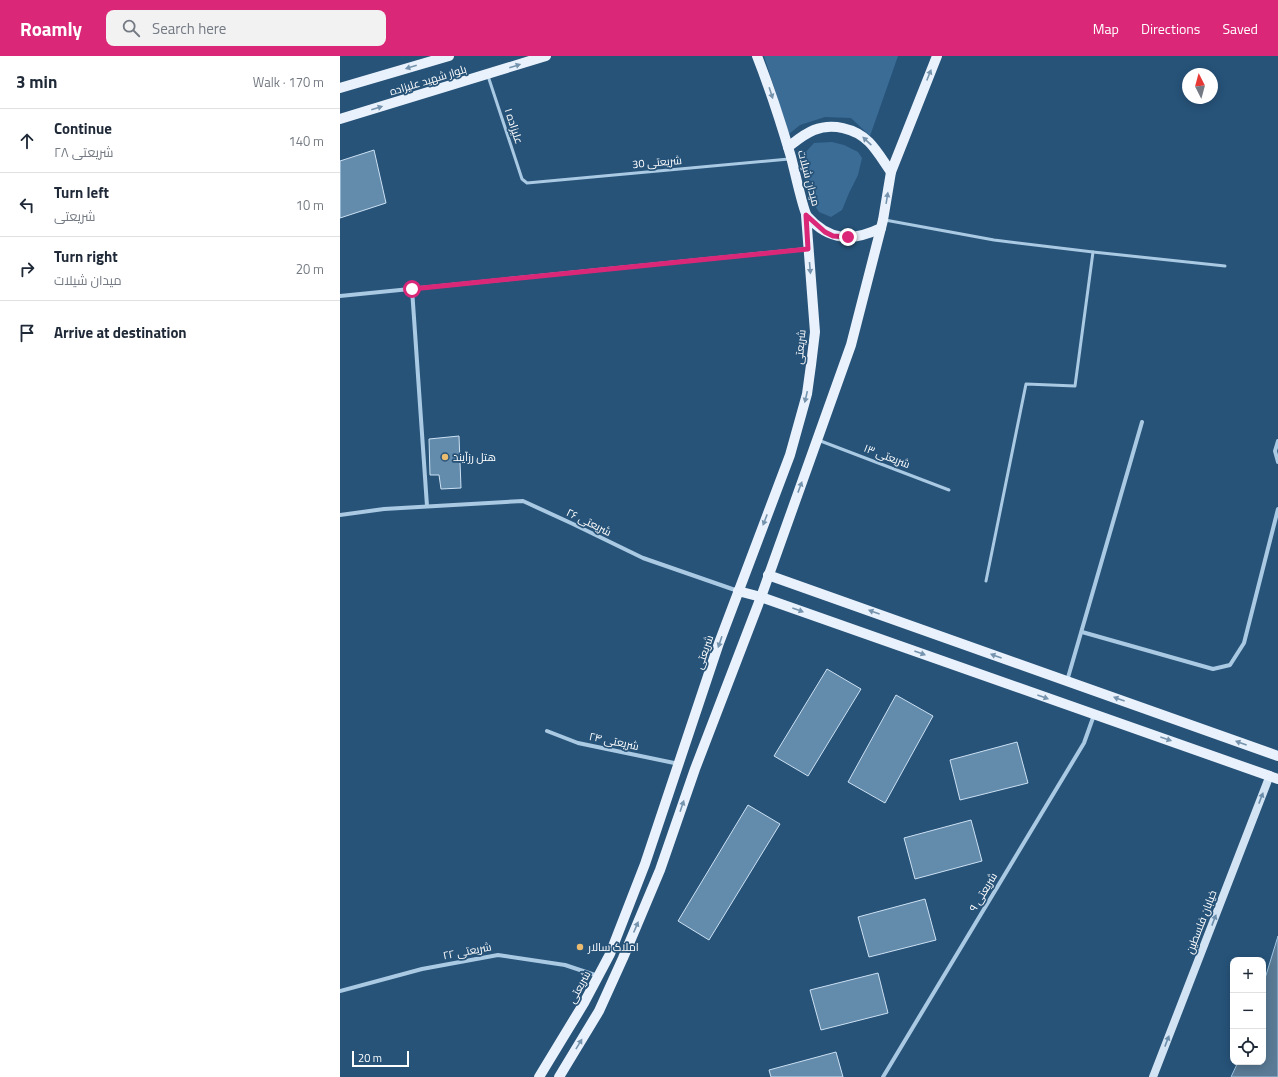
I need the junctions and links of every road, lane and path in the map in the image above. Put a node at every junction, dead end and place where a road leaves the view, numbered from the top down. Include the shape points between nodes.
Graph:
1 (449, 56) edge
2 (546, 56) edge
3 (757, 56) edge
4 (937, 56) edge
5 (488, 75) junction
6 (340, 88) edge
7 (340, 119) edge
8 (788, 147) junction
9 (791, 159) junction
10 (891, 172) junction
11 (524, 182) joint
12 (806, 215) junction
13 (882, 224) junction
14 (808, 249) junction
15 (1093, 252) junction
16 (1224, 266) dead end
17 (412, 289) junction
18 (340, 296) edge
19 (1142, 422) dead end
20 (818, 440) junction
21 (1278, 441) edge
22 (1278, 462) edge
23 (949, 490) dead end
24 (427, 506) junction
25 (1278, 509) edge
26 (340, 515) edge
27 (768, 575) junction
28 (986, 580) dead end
29 (738, 591) junction
30 (761, 597) junction
31 (1082, 632) junction
32 (1067, 681) junction
33 (1094, 715) junction
34 (548, 731) dead end
35 (1278, 756) edge
36 (679, 764) junction
37 (1274, 777) edge
38 (598, 976) junction
39 (340, 991) edge
40 (539, 1077) edge
41 (558, 1077) edge
42 (883, 1077) edge
43 (1153, 1077) edge

1 -> 6 main road, بلوار شهید علیزاده
5 -> 2 main road, بلوار شهید علیزاده
3 -> 8 main road, میدان شیلات
10 -> 4 main road
7 -> 5 main road, بلوار شهید علیزاده
5 - 11 lane, علیزاده ۱
8 - 9 main road, میدان شیلات
10 -> 8 main road via 869,141 855,132 834,126 815,130
9 - 11 lane, شریعتی 30
9 - 12 main road, میدان شیلات
13 -> 10 main road
12 - 13 main road, میدان شیلات via 833,236 869,234
12 - 14 main road, شریعتی
13 - 15 lane
13 - 20 main road via 850,345
14 - 17 street
14 -> 29 main road, شریعتی via 814,332 807,394 790,455
15 - 16 lane
15 - 28 lane via 1075,386 1026,384
17 - 18 street
17 - 24 street
19 - 31 street
20 - 23 lane, شریعتی ۱۳
27 -> 20 main road
21 - 22 street via 1275,451
24 - 26 street, شریعتی ۲۶
24 - 29 street, شریعتی ۲۶ via 523,501 643,558
25 - 31 street via 1244,643 1230,665 1214,669
27 - 30 main road
32 -> 27 main road
29 - 30 main road
29 -> 36 main road, شریعتی
30 -> 33 main road
41 -> 30 main road via 599,1011 624,958 660,870 695,769
31 - 32 street
35 -> 32 main road
33 -> 37 main road
33 - 42 street, شریعتی ۹ via 1084,743
34 - 36 street, شریعتی ۲۴ via 578,743
36 - 38 main road, شریعتی via 645,864 610,954
43 -> 37 main road, خیابان فلسطین
38 - 39 street, شریعتی ۲۲ via 565,965 498,954 422,969
38 - 40 main road, شریعتی

